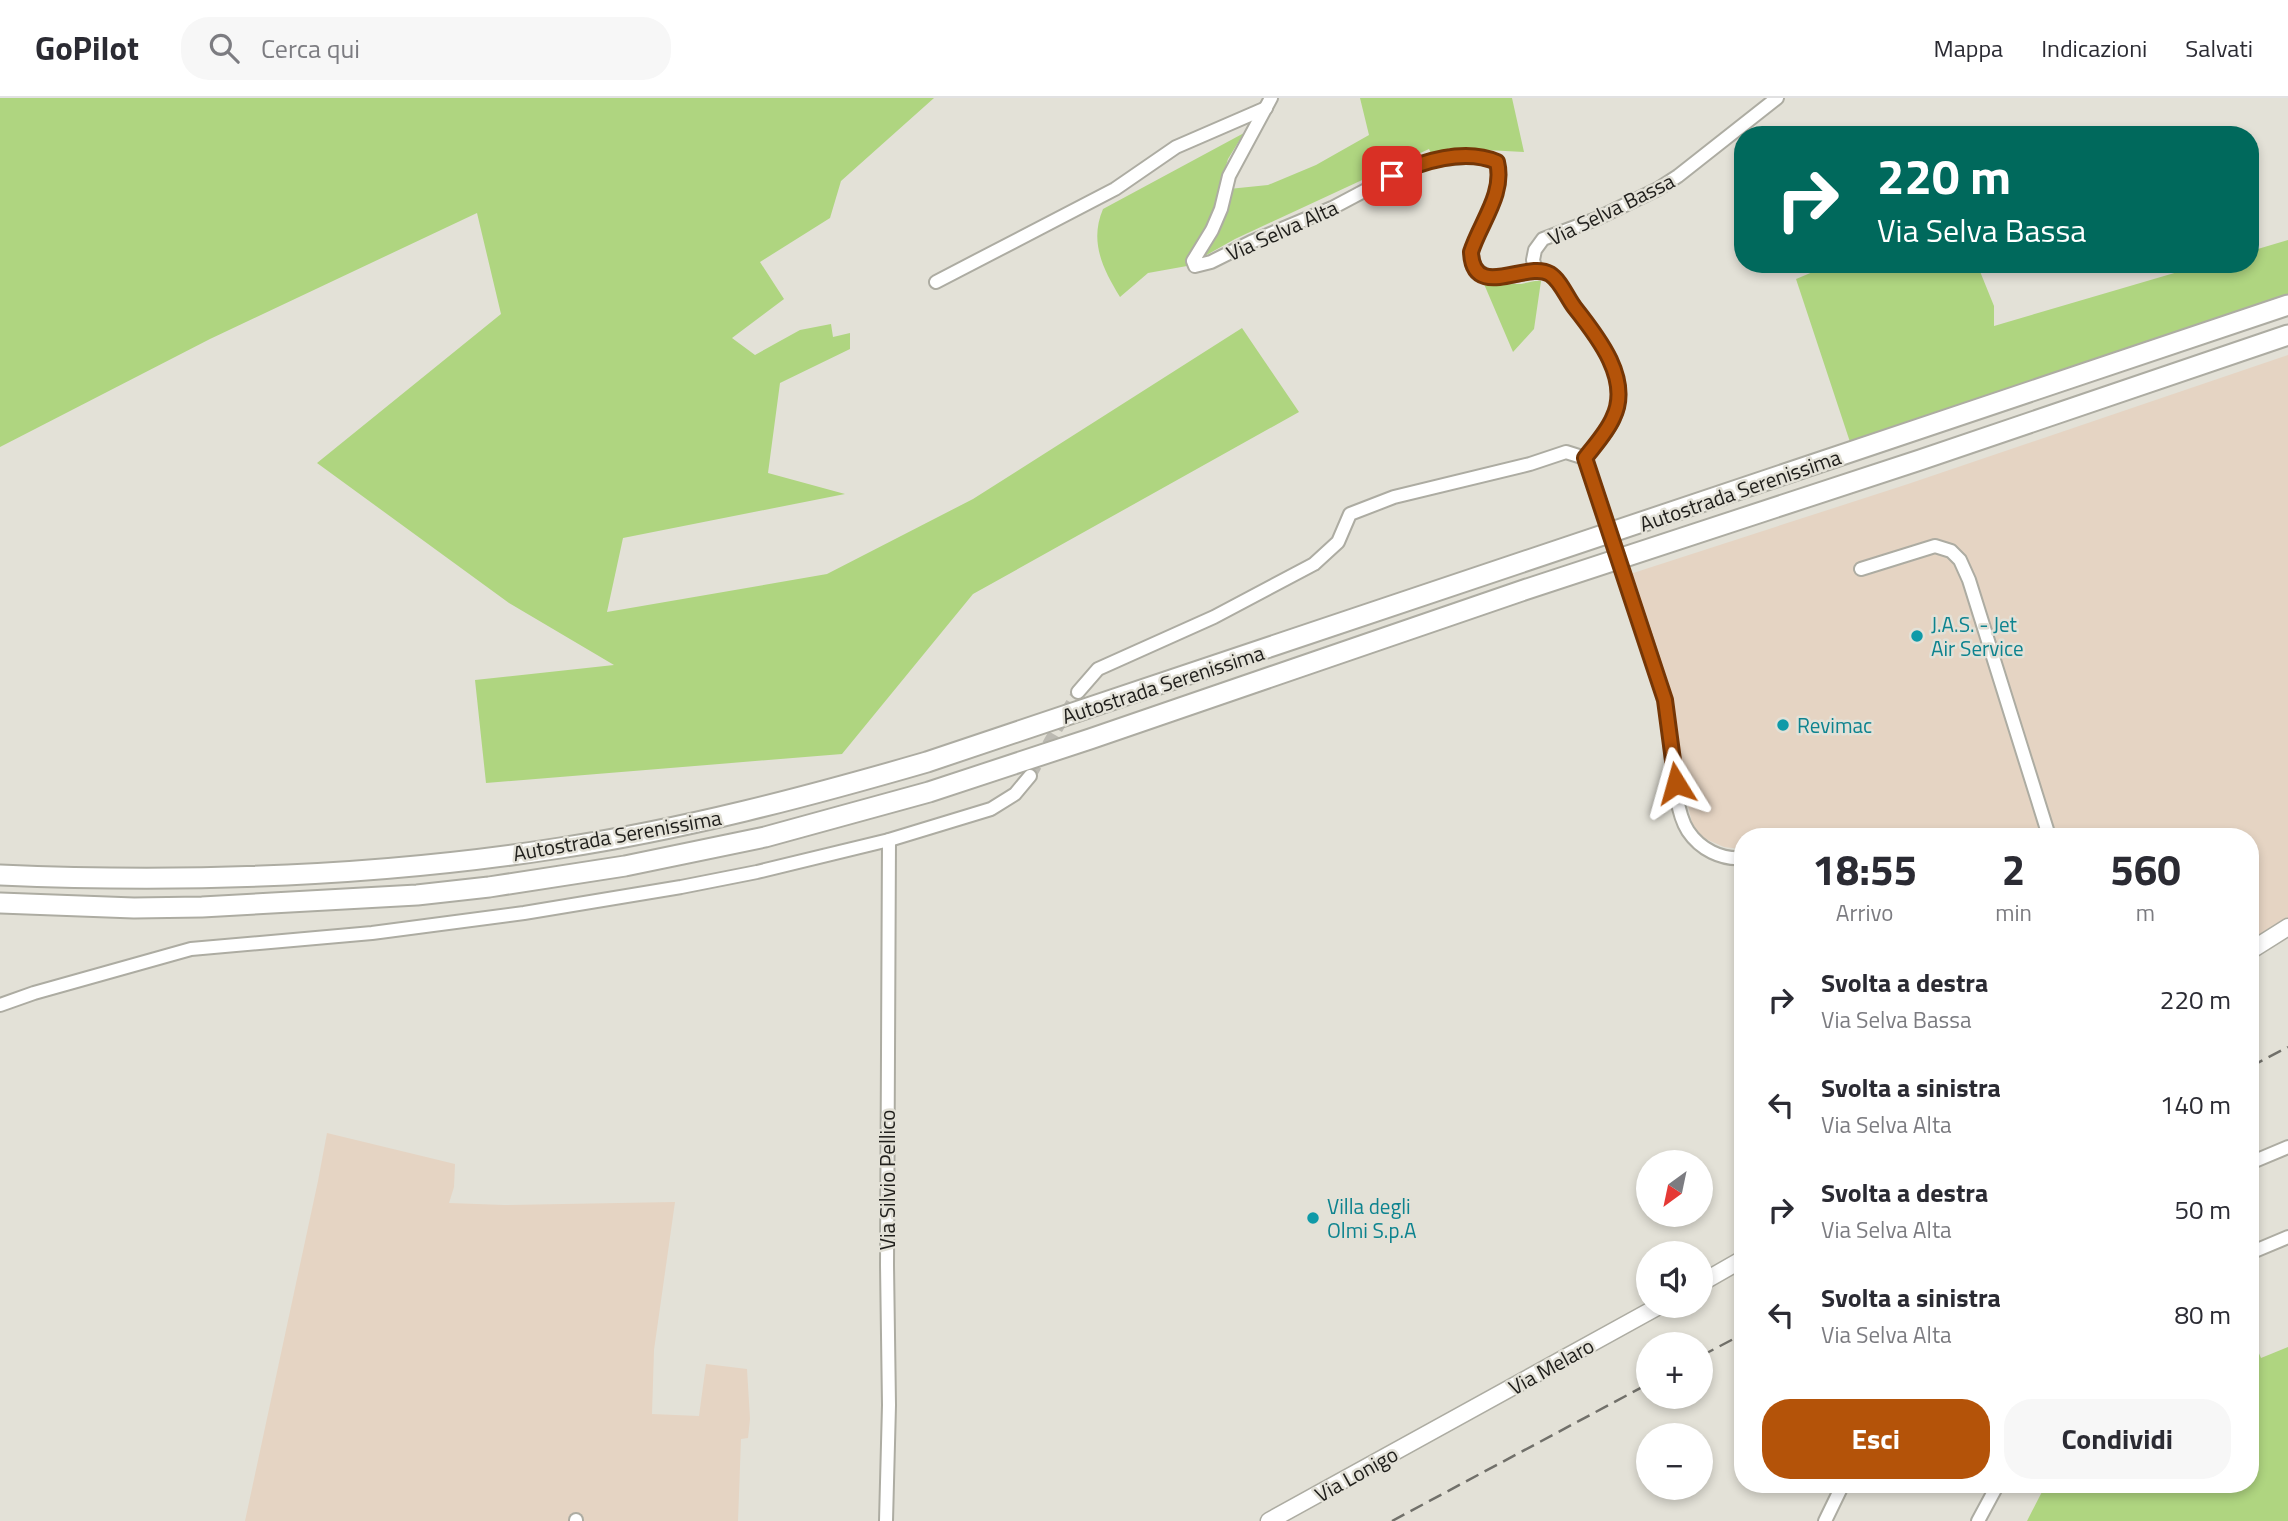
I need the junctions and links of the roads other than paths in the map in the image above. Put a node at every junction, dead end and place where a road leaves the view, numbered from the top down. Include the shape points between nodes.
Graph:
1 (1777, 98) edge
2 (1269, 103) edge
3 (1741, 126) edge
4 (1734, 132) edge
5 (1536, 270) junction
6 (936, 282) dead end
7 (2288, 305) edge
8 (2288, 335) edge
9 (1585, 458) junction
10 (1861, 569) dead end
11 (1078, 692) tunnel mouth
12 (1030, 776) tunnel mouth
13 (2046, 828) edge
14 (889, 840) junction
15 (1734, 857) edge
16 (0, 875) edge
17 (0, 903) edge
18 (2288, 927) edge
19 (2259, 945) edge
20 (0, 1005) edge
21 (2288, 1147) edge
22 (2259, 1159) edge
23 (2288, 1237) edge
24 (2259, 1249) edge
25 (1734, 1264) edge
26 (1713, 1276) edge
27 (1637, 1318) edge
28 (1443, 1426) joint
29 (1839, 1493) edge
30 (1993, 1493) edge
31 (886, 1521) edge
32 (1269, 1521) edge
33 (1825, 1521) edge
34 (1978, 1521) edge

1 - 3 street, Via Selva Bassa
2 - 5 street, Via Selva Alta via 1229,176 1221,209 1193,261 1195,266 1332,208 1413,165 1476,156 1497,162 1499,171 1497,191 1471,252 1476,271 1494,277
2 - 6 street via 1176,146 1115,190
4 - 5 street, Via Selva Bassa via 1658,189 1543,239 1535,250
5 - 9 street, Via Selva Bassa via 1558,282 1607,354 1618,382 1614,418
7 - 16 highway, Autostrada Serenissima via 927,762 761,808 561,848 417,867 208,879
8 - 17 highway, Autostrada Serenissima via 1078,743 929,792 765,837 558,877 406,896 134,908
9 - 11 street via 1566,452 1394,497 1350,514 1338,542 1314,564 1214,617 1098,670
9 - 15 street, bridge via 1665,700 1686,828 1708,850
10 - 13 street via 1935,546 1961,560
12 - 14 street via 1015,794 991,809
14 - 20 street via 757,872 524,913 372,933 191,949
14 - 31 street, Via Silvio Pellico
18 - 19 main road
21 - 22 street
23 - 24 street
25 - 26 main road
27 - 28 main road, Via Melaro
28 - 32 main road, Via Lonigo
29 - 33 street
30 - 34 street

